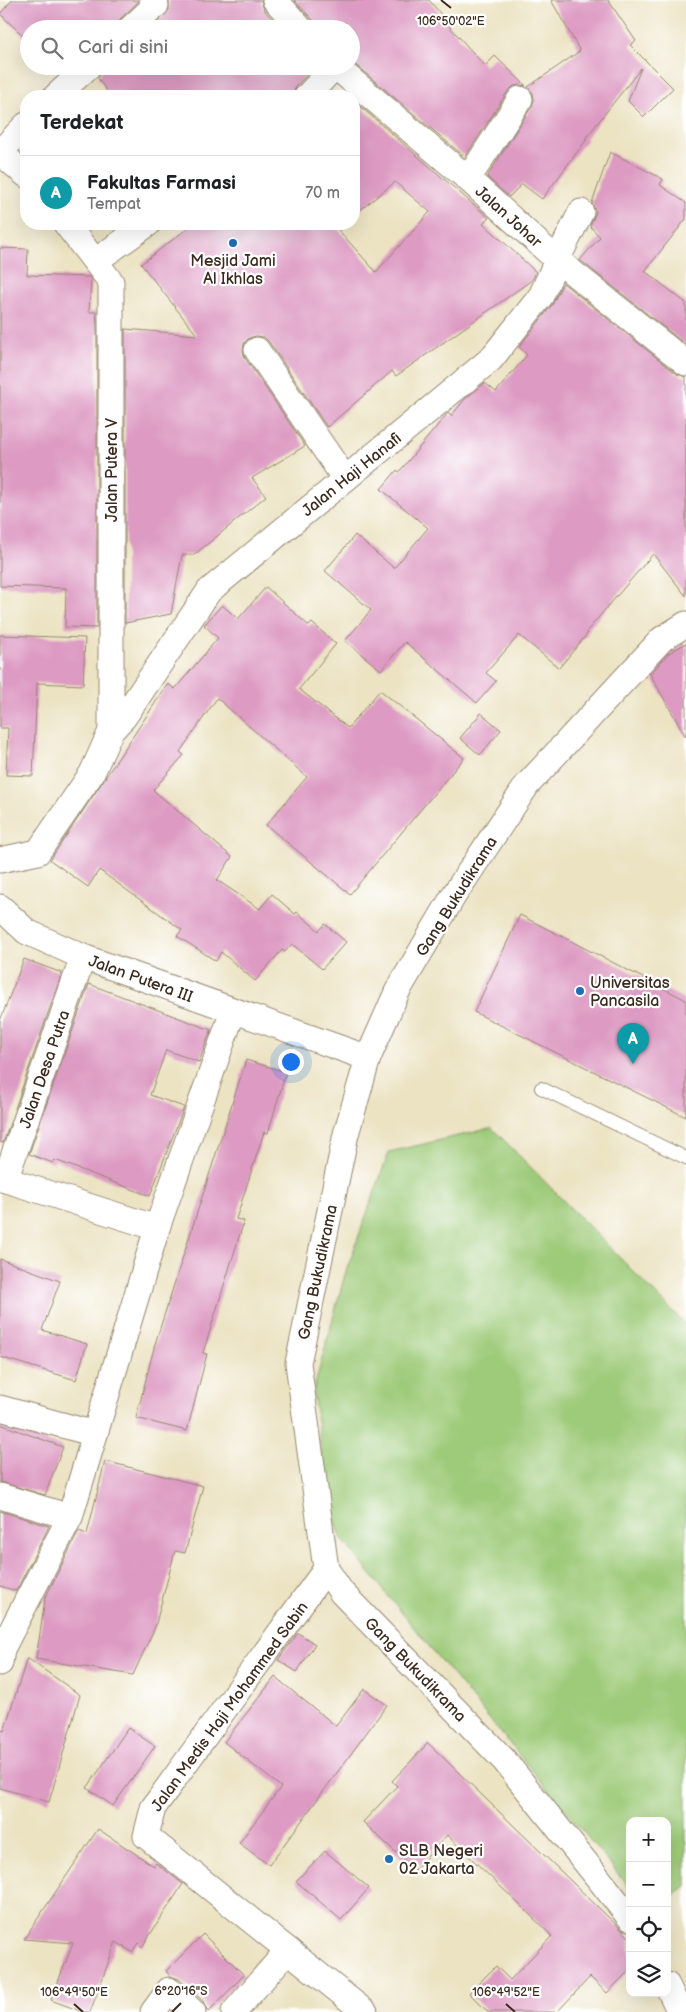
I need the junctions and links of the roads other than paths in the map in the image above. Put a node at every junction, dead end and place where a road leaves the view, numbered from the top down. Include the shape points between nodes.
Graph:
1 (152, 0) edge
2 (275, 0) edge
3 (140, 20) edge
4 (293, 20) edge
5 (79, 75) edge
6 (327, 75) edge
7 (346, 75) edge
8 (63, 90) edge
9 (313, 90) edge
10 (520, 99) dead end
11 (20, 131) edge
12 (0, 152) edge
13 (20, 170) edge
14 (468, 179) junction
15 (581, 212) dead end
16 (71, 230) edge
17 (139, 230) edge
18 (557, 260) junction
19 (95, 261) junction
20 (257, 350) dead end
21 (686, 363) edge
22 (345, 479) junction
23 (686, 624) edge
24 (111, 731) junction
25 (0, 860) edge
26 (0, 906) edge
27 (83, 957) junction
28 (233, 1010) junction
29 (368, 1058) junction
30 (540, 1088) dead end
31 (686, 1158) edge
32 (2, 1179) edge
33 (157, 1228) junction
34 (0, 1408) edge
35 (95, 1434) junction
36 (0, 1496) edge
37 (70, 1517) junction
38 (326, 1569) junction
39 (1, 1653) edge
40 (626, 1913) edge
41 (288, 1950) junction
42 (671, 1993) edge
43 (153, 2012) edge
44 (193, 2012) edge
45 (234, 2012) edge
46 (365, 2012) edge
47 (680, 2012) edge

1 - 3 street via 156,6
2 - 4 street
5 - 8 street
6 - 9 street
7 - 14 street, Jalan Johar
10 - 14 street
11 - 12 street
12 - 13 street
14 - 18 street, Jalan Johar
15 - 18 street, Jalan Haji Hanafi
16 - 19 street, Jalan Putera V
17 - 19 street
18 - 21 street, Jalan Johar
18 - 22 street, Jalan Haji Hanafi via 541,296 491,359
19 - 24 street, Jalan Putera V via 111,282
20 - 22 street
22 - 24 street, Jalan Haji Hanafi via 209,591 124,717
23 - 29 street, Gang Bukudikrama via 662,639 527,785 454,895 397,992
24 - 25 street via 92,773 38,852
26 - 27 street, Jalan Putera III via 27,932
27 - 28 street, Jalan Putera III
27 - 32 street, Jalan Desa Putra
28 - 29 street, Jalan Putera III
28 - 33 street
29 - 38 street, Gang Bukudikrama via 346,1134 298,1363
30 - 31 lane
32 - 33 street, Jalan Desa Putra
33 - 35 street
34 - 35 street
35 - 37 street
36 - 37 street
37 - 39 street
38 - 40 street, Gang Bukudikrama via 342,1593 504,1760
38 - 41 street, Jalan Medis Haji Mohammed Sabin via 153,1808 146,1836
41 - 45 street
41 - 46 street, Jalan Medis Haji Mohammed Sabin
42 - 47 street
43 - 44 street via 169,1990

